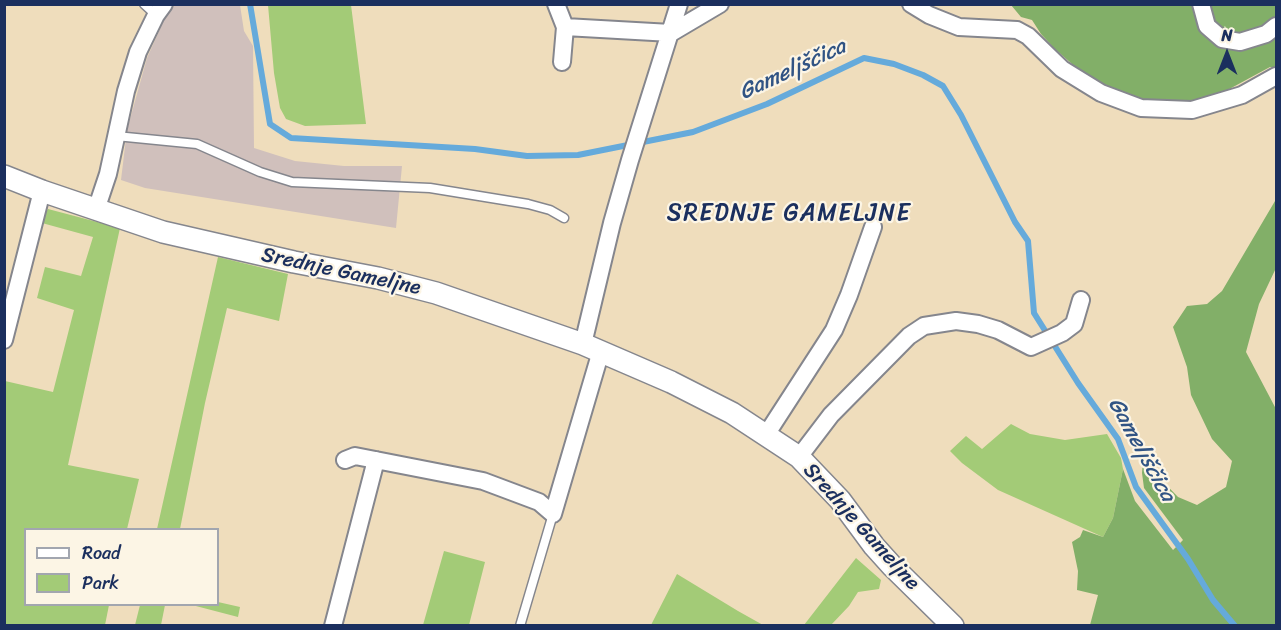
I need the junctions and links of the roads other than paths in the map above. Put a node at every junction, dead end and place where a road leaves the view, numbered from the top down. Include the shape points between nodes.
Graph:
1 (556, 4) edge
2 (720, 4) edge
3 (912, 4) edge
4 (1201, 4) edge
5 (678, 6) edge
6 (154, 8) edge
7 (1276, 26) edge
8 (565, 27) junction
9 (671, 33) junction
10 (562, 62) dead end
11 (1276, 76) edge
12 (116, 136) junction
13 (4, 176) edge
14 (42, 191) junction
15 (96, 210) junction
16 (564, 218) dead end
17 (873, 227) dead end
18 (1081, 300) dead end
19 (4, 340) edge
20 (592, 348) junction
21 (766, 435) junction
22 (799, 457) junction
23 (345, 460) dead end
24 (376, 460) junction
25 (554, 514) junction
26 (952, 624) edge
27 (333, 626) edge
28 (520, 626) edge

1 - 8 street
2 - 9 street
3 - 11 street via 959,27 1017,30 1029,36 1062,69 1101,93 1141,108 1192,110 1242,95
4 - 7 street via 1207,26 1222,39 1240,42 1266,34
5 - 9 street
6 - 12 street via 126,91
8 - 9 street
8 - 10 street
9 - 20 street via 612,224
12 - 15 street
12 - 16 lane via 197,144 292,182 430,188 528,204
13 - 14 street, Srednje Gameljne
14 - 15 street, Srednje Gameljne
14 - 19 street
15 - 20 street, Srednje Gameljne via 198,241 436,293
17 - 21 street via 834,330
18 - 22 street, Srednje Gameljne via 1074,324 1030,347 978,324 956,321 924,326 909,336 831,415
20 - 21 street, Srednje Gameljne via 671,382
20 - 25 street
21 - 22 street, Srednje Gameljne
22 - 26 street, Srednje Gameljne via 840,500 892,566
23 - 24 street via 355,456
24 - 25 street via 483,481 539,502
24 - 27 street
25 - 28 lane

